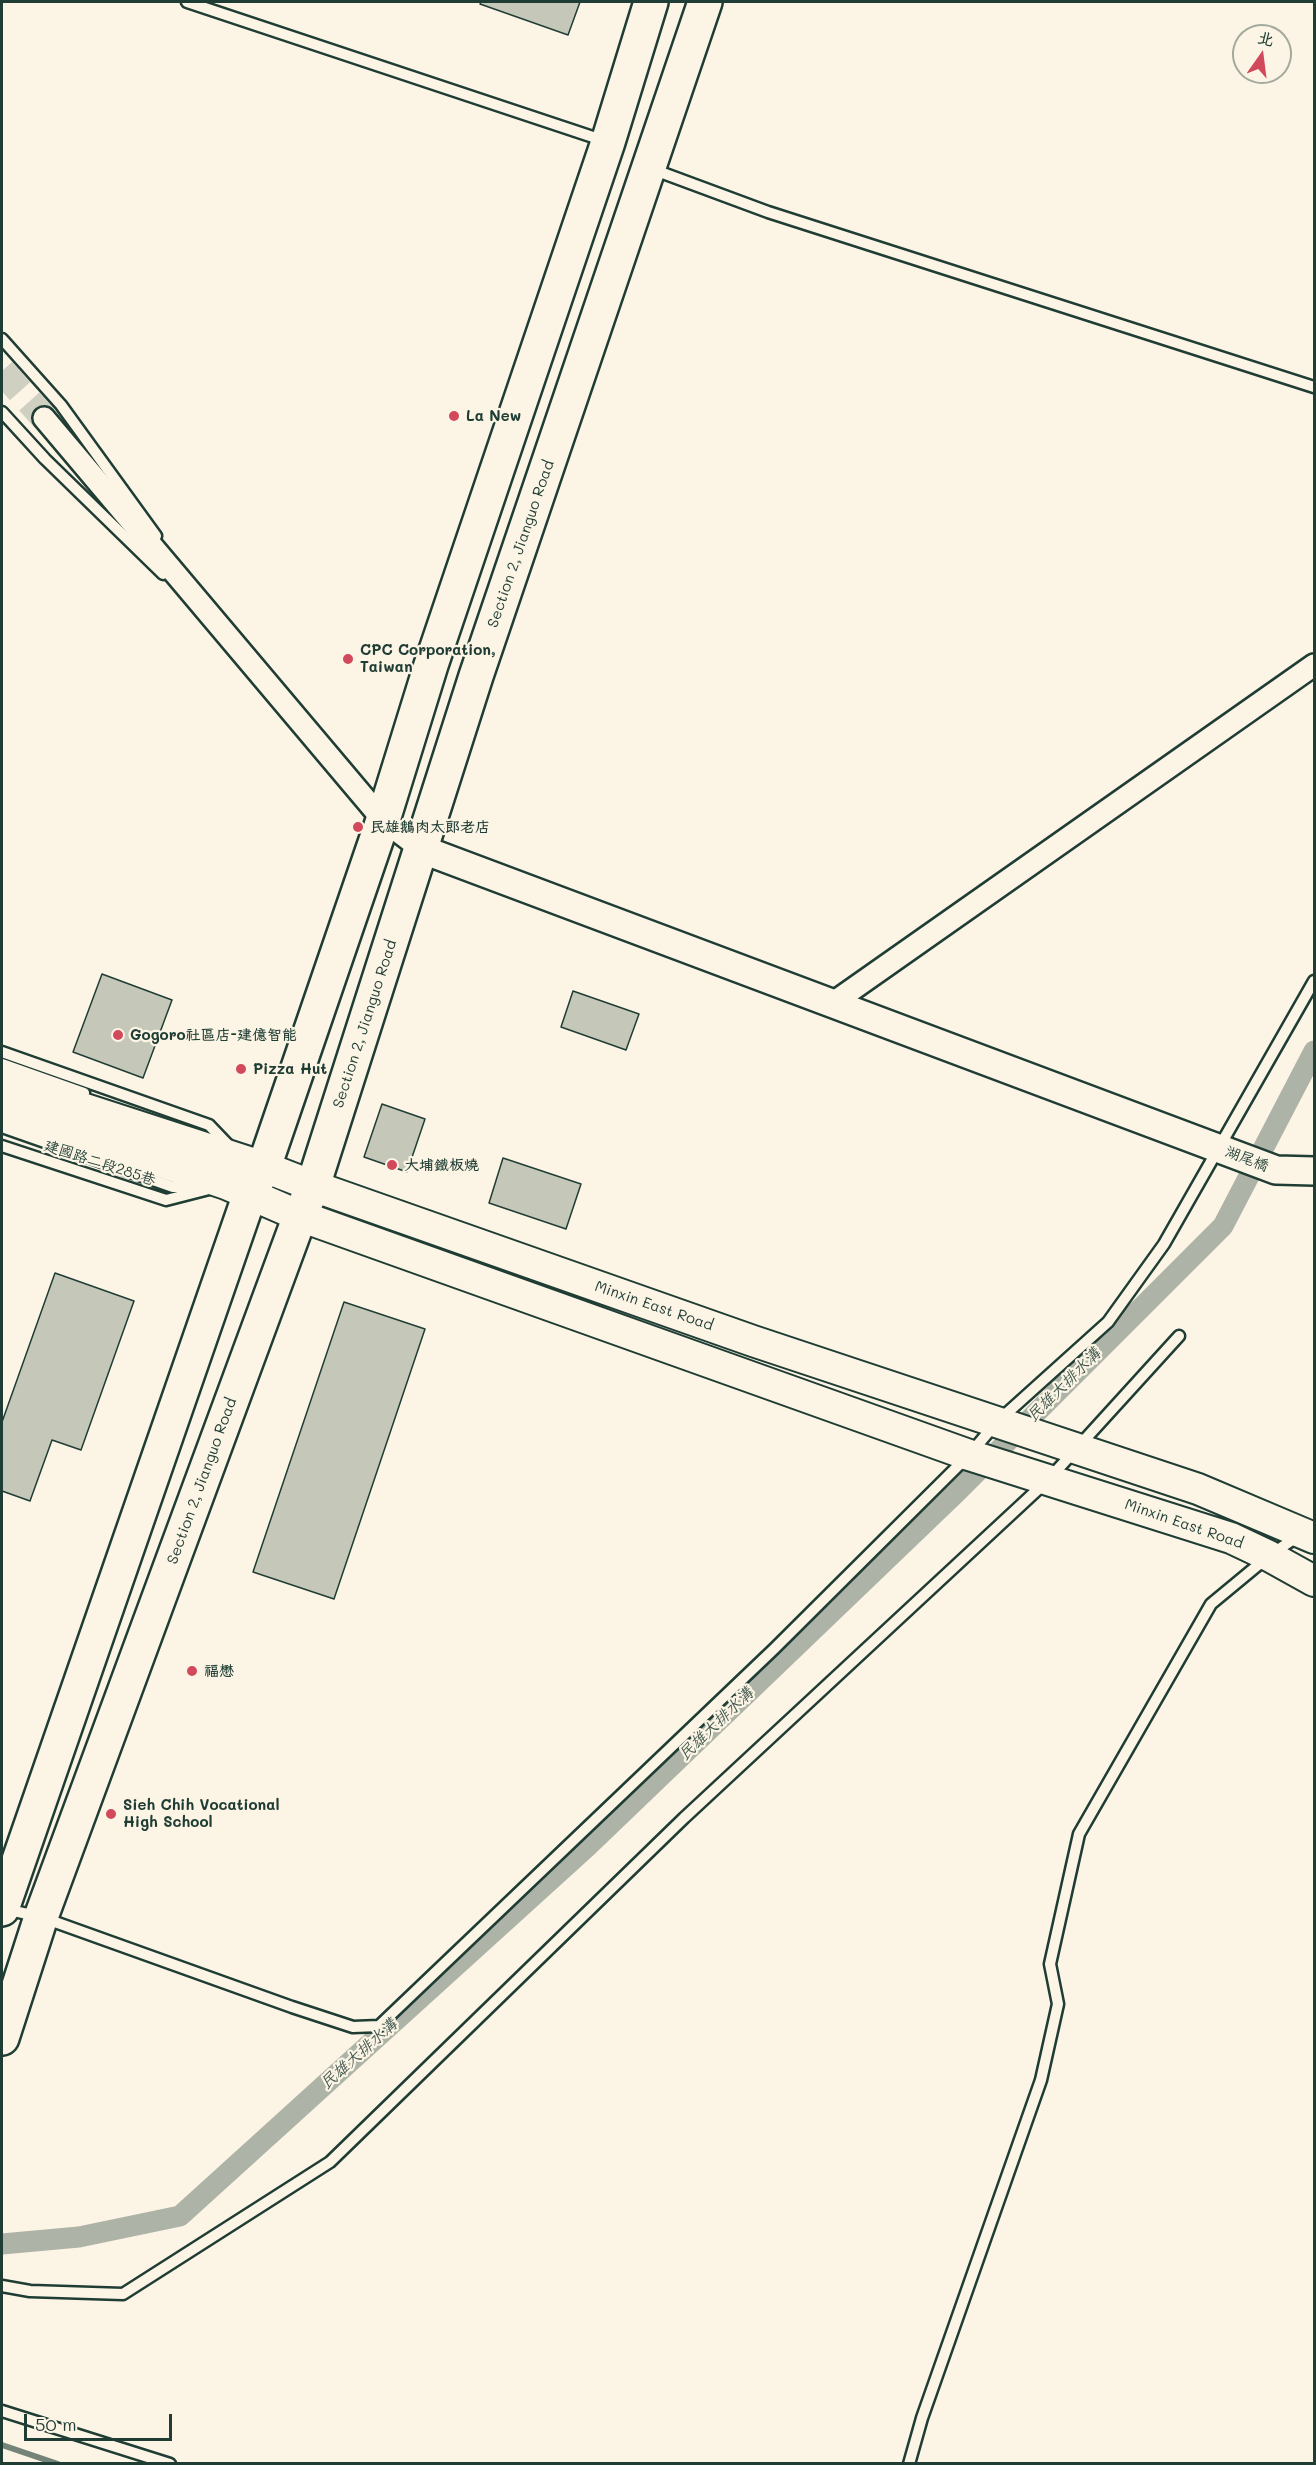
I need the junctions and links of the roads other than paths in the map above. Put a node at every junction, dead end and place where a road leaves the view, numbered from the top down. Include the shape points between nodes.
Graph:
1 (187, 2) edge
2 (651, 2) edge
3 (705, 2) edge
4 (608, 142) junction
5 (649, 167) junction
6 (2, 339) edge
7 (1314, 387) edge
8 (2, 412) edge
9 (44, 418) tunnel mouth
10 (228, 636) junction
11 (1314, 665) edge
12 (383, 820) junction
13 (421, 849) junction
14 (1314, 981) edge
15 (832, 1003) junction
16 (2, 1052) edge
17 (2, 1064) edge
18 (2, 1082) edge
19 (2, 1108) edge
20 (63, 1117) junction
21 (2, 1127) edge
22 (2, 1146) edge
23 (1218, 1148) junction
24 (1314, 1171) edge
25 (246, 1176) junction
26 (313, 1186) junction
27 (300, 1216) junction
28 (1179, 1336) dead end
29 (997, 1422) junction
30 (1077, 1449) junction
31 (969, 1455) junction
32 (1048, 1479) junction
33 (1311, 1531) edge
34 (1269, 1556) junction
35 (1314, 1581) edge
36 (2, 1908) edge
37 (41, 1917) junction
38 (2, 2038) edge
39 (2, 2286) edge
40 (2, 2410) edge
41 (170, 2463) edge
42 (909, 2463) edge

1 - 4 lane
2 - 4 main road
3 - 5 main road, Section 2, Jianguo Road
4 - 12 main road via 431,664
5 - 7 lane via 768,212
5 - 13 main road, Section 2, Jianguo Road
6 - 10 lane via 61,405
8 - 10 lane via 45,459
9 - 10 street
10 - 12 street
11 - 15 street
12 - 13 street
12 - 25 main road
13 - 15 street, 湖尾橋
13 - 26 main road, Section 2, Jianguo Road
14 - 23 lane
15 - 23 street, 湖尾橋
16 - 25 lane via 209,1125
17 - 20 lane
18 - 20 main road
19 - 20 main road
20 - 21 lane
20 - 25 main road
20 - 25 lane via 197,1132
22 - 25 lane, 建國路二段285巷 via 166,1200
23 - 24 street, 湖尾橋 via 1276,1170
23 - 29 lane via 1164,1244 1108,1322
25 - 26 main road, Minxin East Road
25 - 27 main road
25 - 36 main road
26 - 27 main road, Section 2, Jianguo Road
26 - 29 main road, Minxin East Road via 753,1341
27 - 31 main road
27 - 37 main road, Section 2, Jianguo Road
28 - 30 lane
29 - 30 main road, Minxin East Road
29 - 31 lane
30 - 32 lane
30 - 33 main road
31 - 32 main road, Minxin East Road
31 - 37 lane via 774,1649 379,2026 353,2026 292,2007
32 - 34 main road, Minxin East Road via 1231,1539
32 - 39 lane via 684,1818 330,2162 123,2294
33 - 34 lane
34 - 35 main road, Minxin East Road
34 - 42 lane via 1211,1604 1079,1834 1050,1964 1058,2004 1041,2080
36 - 37 lane
37 - 38 main road, Section 2, Jianguo Road
40 - 41 lane

